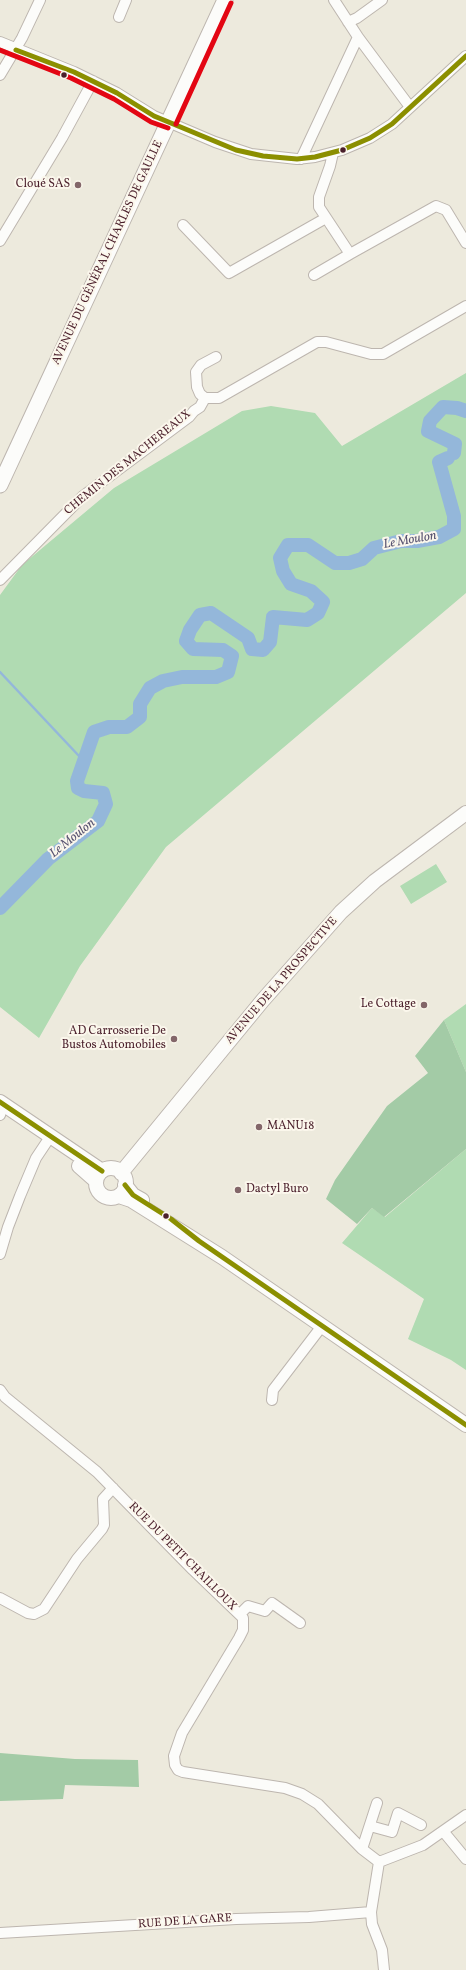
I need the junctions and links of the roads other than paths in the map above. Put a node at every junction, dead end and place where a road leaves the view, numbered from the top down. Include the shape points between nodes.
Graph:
1 (40, 0) edge
2 (126, 0) edge
3 (218, 0) edge
4 (225, 0) edge
5 (334, 0) edge
6 (382, 0) edge
7 (119, 17) dead end
8 (348, 22) junction
9 (358, 37) junction
10 (0, 42) edge
11 (16, 50) junction
12 (466, 56) edge
13 (0, 75) edge
14 (93, 81) junction
15 (410, 107) junction
16 (166, 120) junction
17 (332, 153) junction
18 (301, 159) junction
19 (326, 218) junction
20 (183, 225) dead end
21 (0, 241) edge
22 (466, 243) edge
23 (350, 254) junction
24 (314, 276) dead end
25 (466, 306) edge
26 (216, 357) dead end
27 (205, 398) junction
28 (0, 468) edge
29 (0, 485) edge
30 (0, 580) edge
31 (466, 813) edge
32 (0, 1110) edge
33 (48, 1140) junction
34 (99, 1176) junction
35 (122, 1185) junction
36 (0, 1254) edge
37 (322, 1326) junction
38 (0, 1390) edge
39 (272, 1400) dead end
40 (466, 1425) edge
41 (113, 1488) junction
42 (0, 1598) edge
43 (240, 1614) junction
44 (300, 1623) dead end
45 (378, 1803) dead end
46 (466, 1815) edge
47 (420, 1825) dead end
48 (370, 1826) junction
49 (443, 1832) junction
50 (362, 1849) junction
51 (466, 1859) edge
52 (379, 1862) junction
53 (371, 1912) junction
54 (0, 1933) edge
55 (384, 1970) edge

1 - 11 street
2 - 7 street
3 - 16 main road, AVENUE DU GÉNÉRAL CHARLES DE GAULLE
4 - 16 main road, AVENUE DU GÉNÉRAL CHARLES DE GAULLE
5 - 8 street
6 - 8 street
8 - 9 street
9 - 15 street
9 - 18 street
10 - 11 street
11 - 13 street
11 - 14 street
12 - 15 street
14 - 16 street
14 - 21 street
15 - 17 street via 392,124 370,138
16 - 18 street via 236,150 263,156
16 - 28 main road, AVENUE DU GÉNÉRAL CHARLES DE GAULLE
16 - 29 main road, AVENUE DU GÉNÉRAL CHARLES DE GAULLE
17 - 18 street
17 - 19 street via 318,202
19 - 20 street via 229,272
19 - 23 street
22 - 23 street via 446,210 436,206
23 - 24 street
25 - 27 street via 382,354 317,342 219,398
26 - 27 street via 201,365 196,372 197,387
27 - 30 street, CHEMIN DES MACHEREAUX via 189,417 83,496
31 - 35 main road, AVENUE DE LA PROSPECTIVE via 375,881 341,912 263,1000
32 - 33 main road
33 - 34 main road
33 - 36 street via 36,1158 20,1196
34 - 35 main road via 114,1169
34 - 35 main road via 96,1186 100,1194 109,1198
35 - 37 main road
37 - 39 street via 273,1390
37 - 40 main road
38 - 41 street, RUE DU PETIT CHAILLOUX via 5,1397
41 - 42 street via 103,1499 104,1526 77,1558 44,1609 34,1614 28,1613
41 - 43 street, RUE DU PETIT CHAILLOUX
43 - 44 street via 248,1606 265,1611 272,1602
43 - 50 street, RUE DU PETIT CHAILLOUX via 244,1623 243,1630 182,1733 174,1756 175,1765 183,1772 285,1788 302,1794 318,1804
45 - 48 street
46 - 49 street
47 - 48 street via 398,1813 392,1832
48 - 50 street
49 - 51 street
49 - 52 street via 423,1845
50 - 52 street, RUE DU PETIT CHAILLOUX
52 - 53 street
53 - 54 street, RUE DE LA GARE
53 - 55 street via 372,1924 382,1950

